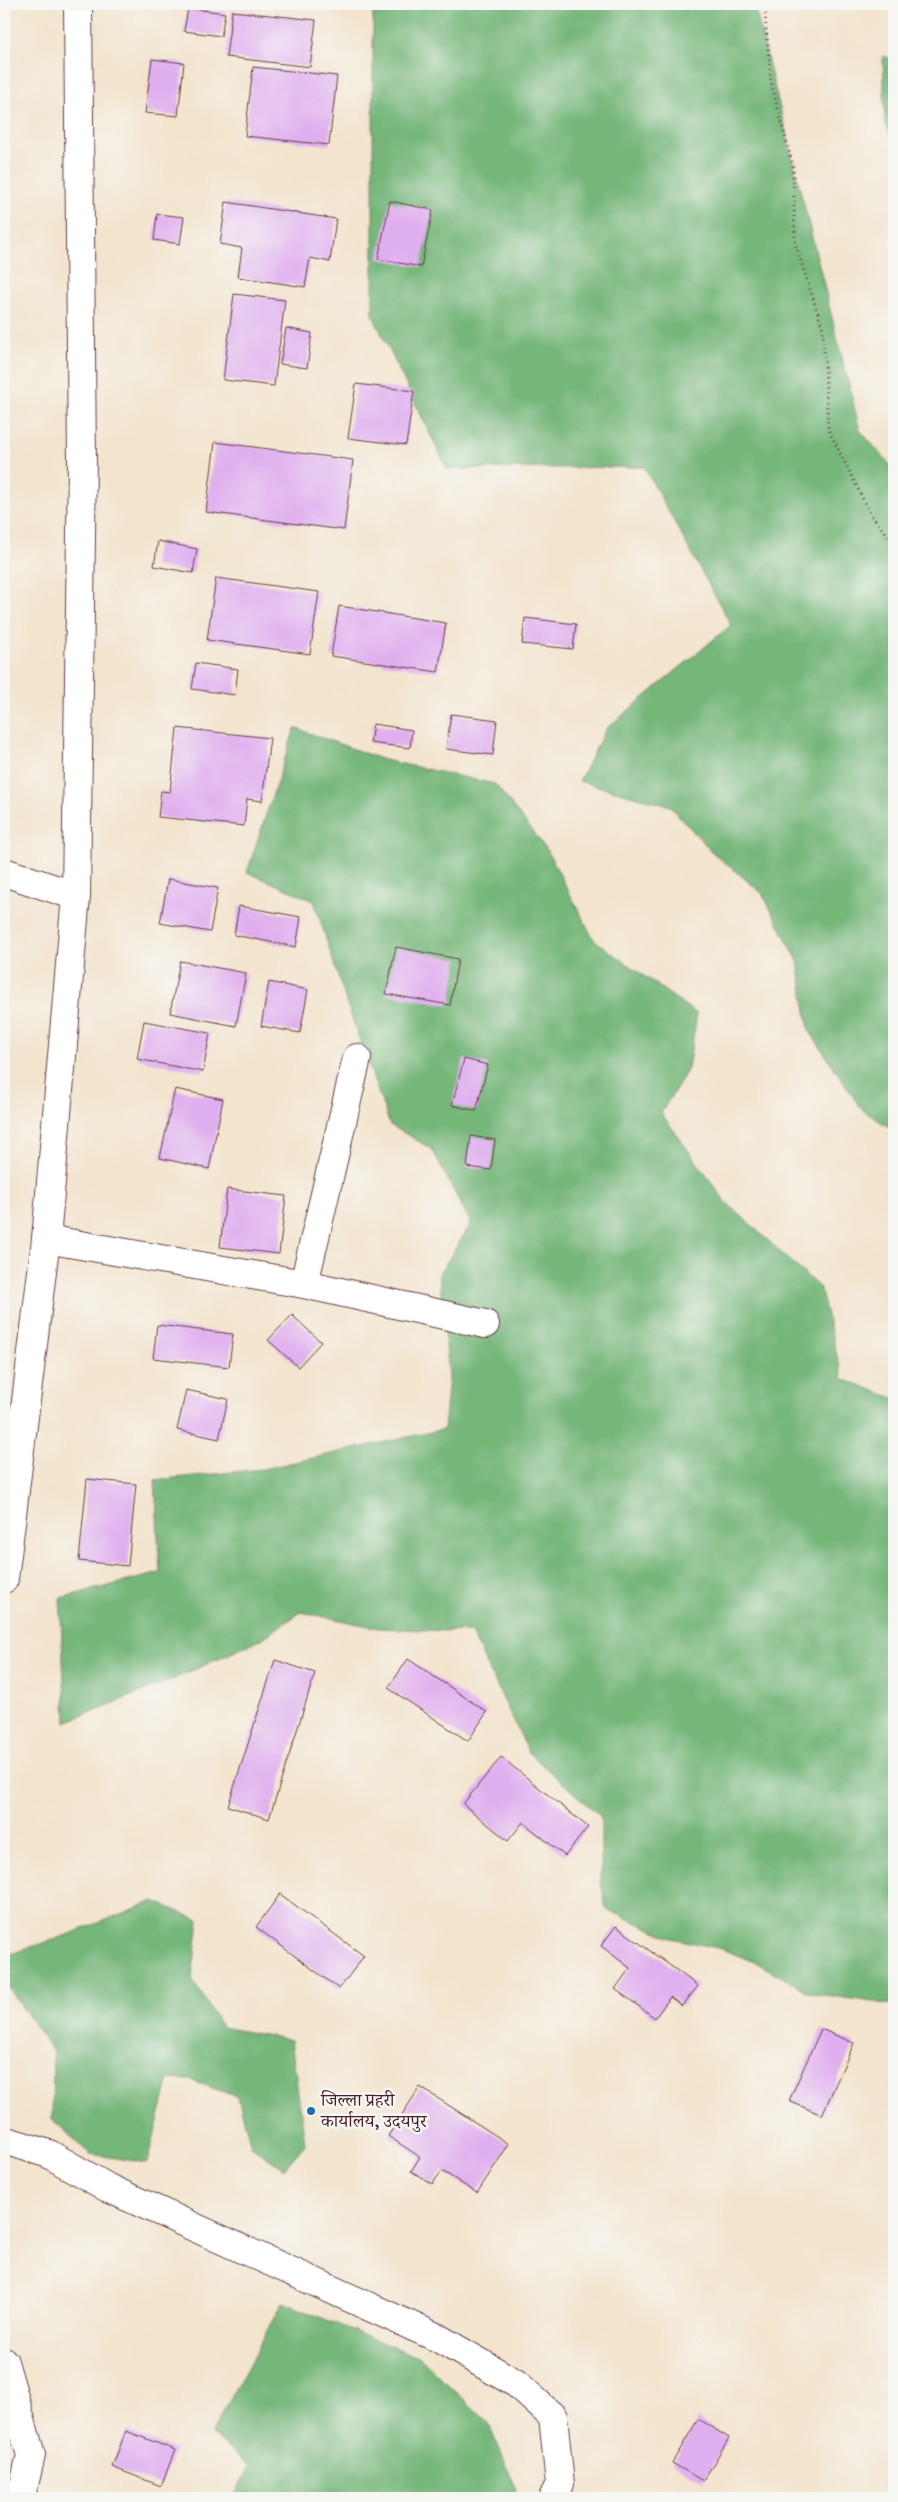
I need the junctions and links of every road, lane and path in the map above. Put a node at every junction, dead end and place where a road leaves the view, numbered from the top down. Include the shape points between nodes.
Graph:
1 (78, 4) edge
2 (764, 4) edge
3 (894, 544) edge
4 (4, 872) edge
5 (76, 896) junction
6 (357, 1058) dead end
7 (46, 1239) junction
8 (304, 1284) junction
9 (485, 1324) dead end
10 (4, 1578) edge
11 (4, 2140) edge
12 (4, 2362) edge
13 (21, 2498) edge
14 (553, 2498) edge

1 - 5 main road via 82,463
2 - 3 path via 771,82 792,166 795,243 823,329 828,429 871,514
4 - 5 main road
5 - 7 main road
6 - 8 main road
7 - 8 main road
7 - 10 main road
8 - 9 main road
11 - 14 main road via 49,2154 108,2188 438,2338 517,2384 553,2417 560,2484
12 - 13 main road via 30,2455

